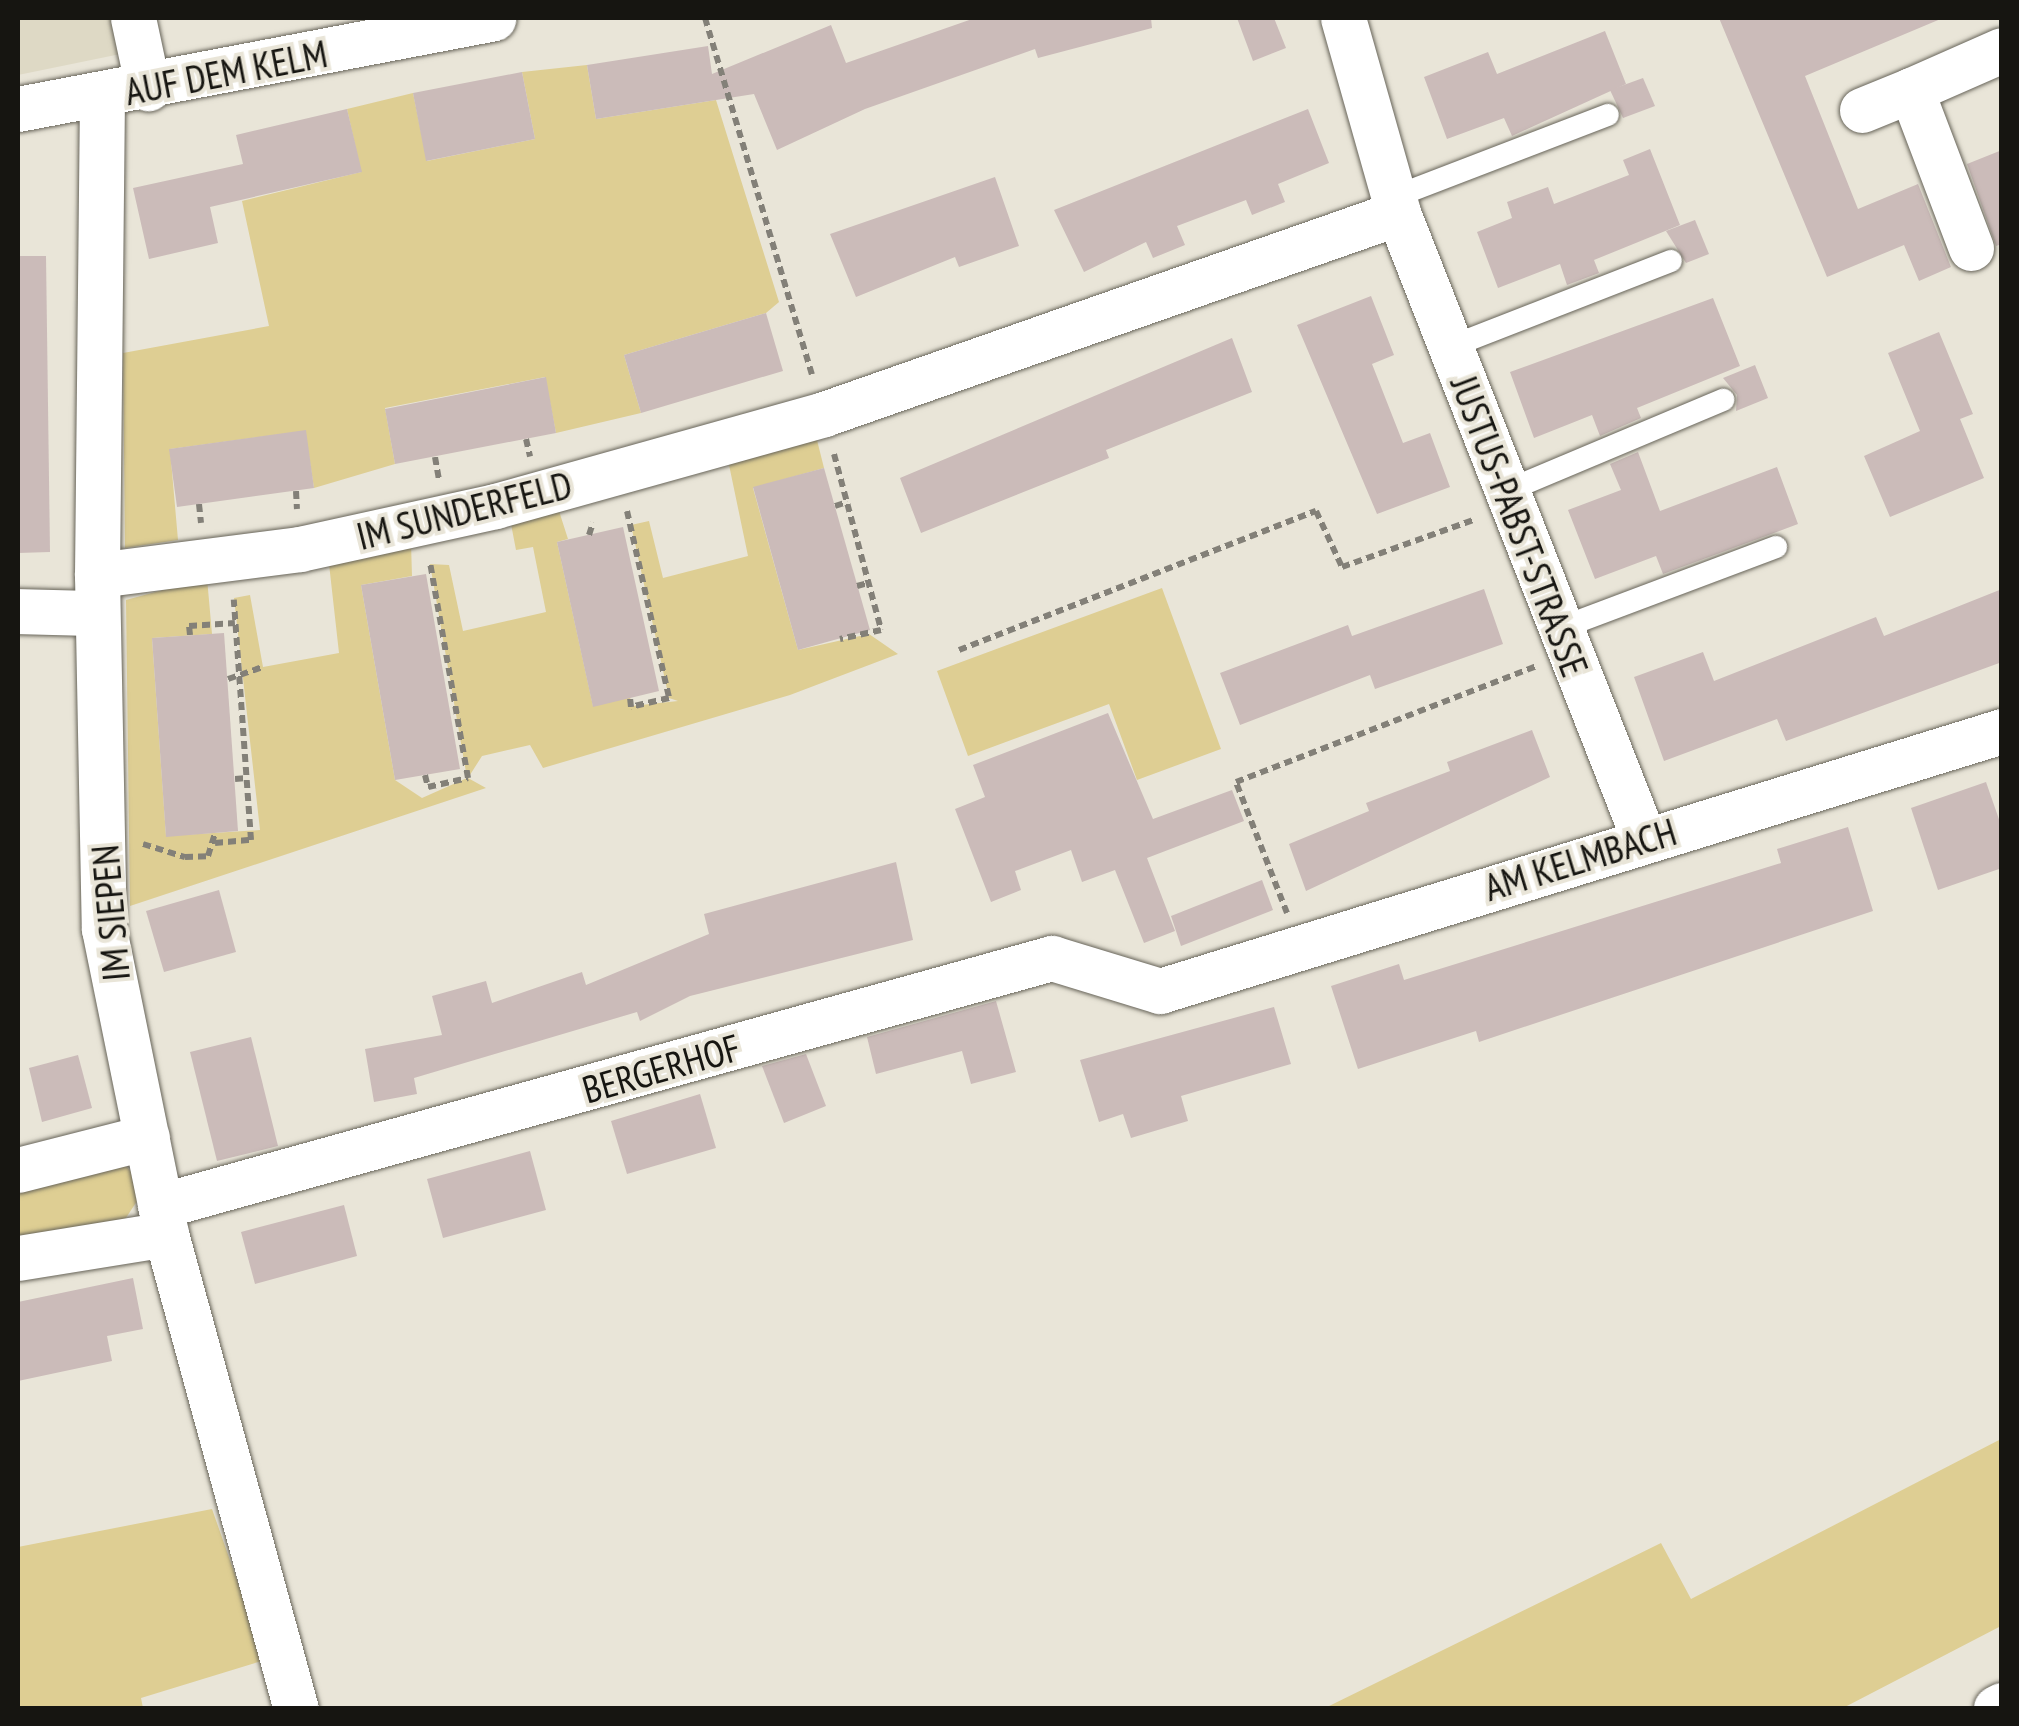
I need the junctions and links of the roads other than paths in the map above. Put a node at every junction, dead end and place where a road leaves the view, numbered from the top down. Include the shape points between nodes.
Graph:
1 (133, 18) edge
2 (493, 18) edge
3 (1343, 18) edge
4 (2002, 50) edge
5 (148, 88) junction
6 (1911, 90) junction
7 (102, 96) junction
8 (18, 109) edge
9 (1862, 110) dead end
10 (1608, 115) dead end
11 (1396, 205) junction
12 (1971, 248) dead end
13 (1671, 261) dead end
14 (1450, 347) junction
15 (1723, 400) dead end
16 (1507, 499) junction
17 (1776, 548) dead end
18 (97, 594) junction
19 (18, 611) edge
20 (1564, 641) junction
21 (2002, 731) edge
22 (1644, 839) junction
23 (1160, 991) joint
24 (147, 1137) junction
25 (18, 1170) edge
26 (163, 1220) junction
27 (18, 1258) edge
28 (296, 1708) edge

1 - 5 street
2 - 5 street, AUF DEM KELM
3 - 11 street, JUSTUS-PABST-STRASSE
4 - 6 street
5 - 7 street, AUF DEM KELM
6 - 9 street
6 - 12 street
7 - 8 street, AUF DEM KELM
7 - 18 street, IM SIEPEN
10 - 11 lane
11 - 14 street, JUSTUS-PABST-STRASSE
11 - 18 street, IM SUNDERFELD via 824,414 422,522 230,559
13 - 14 lane
14 - 16 street, JUSTUS-PABST-STRASSE
15 - 16 lane
16 - 20 street, JUSTUS-PABST-STRASSE
17 - 20 lane
18 - 19 street, IM SUNDERFELD
18 - 24 street, IM SIEPEN via 104,929
20 - 22 street, JUSTUS-PABST-STRASSE
21 - 22 street, AM KELMBACH
22 - 23 street, AM KELMBACH
23 - 26 street, BERGERHOF via 1052,958
24 - 25 street
24 - 26 street, IM SIEPEN
26 - 27 street, BERGERHOF
26 - 28 street, IM SIEPEN

